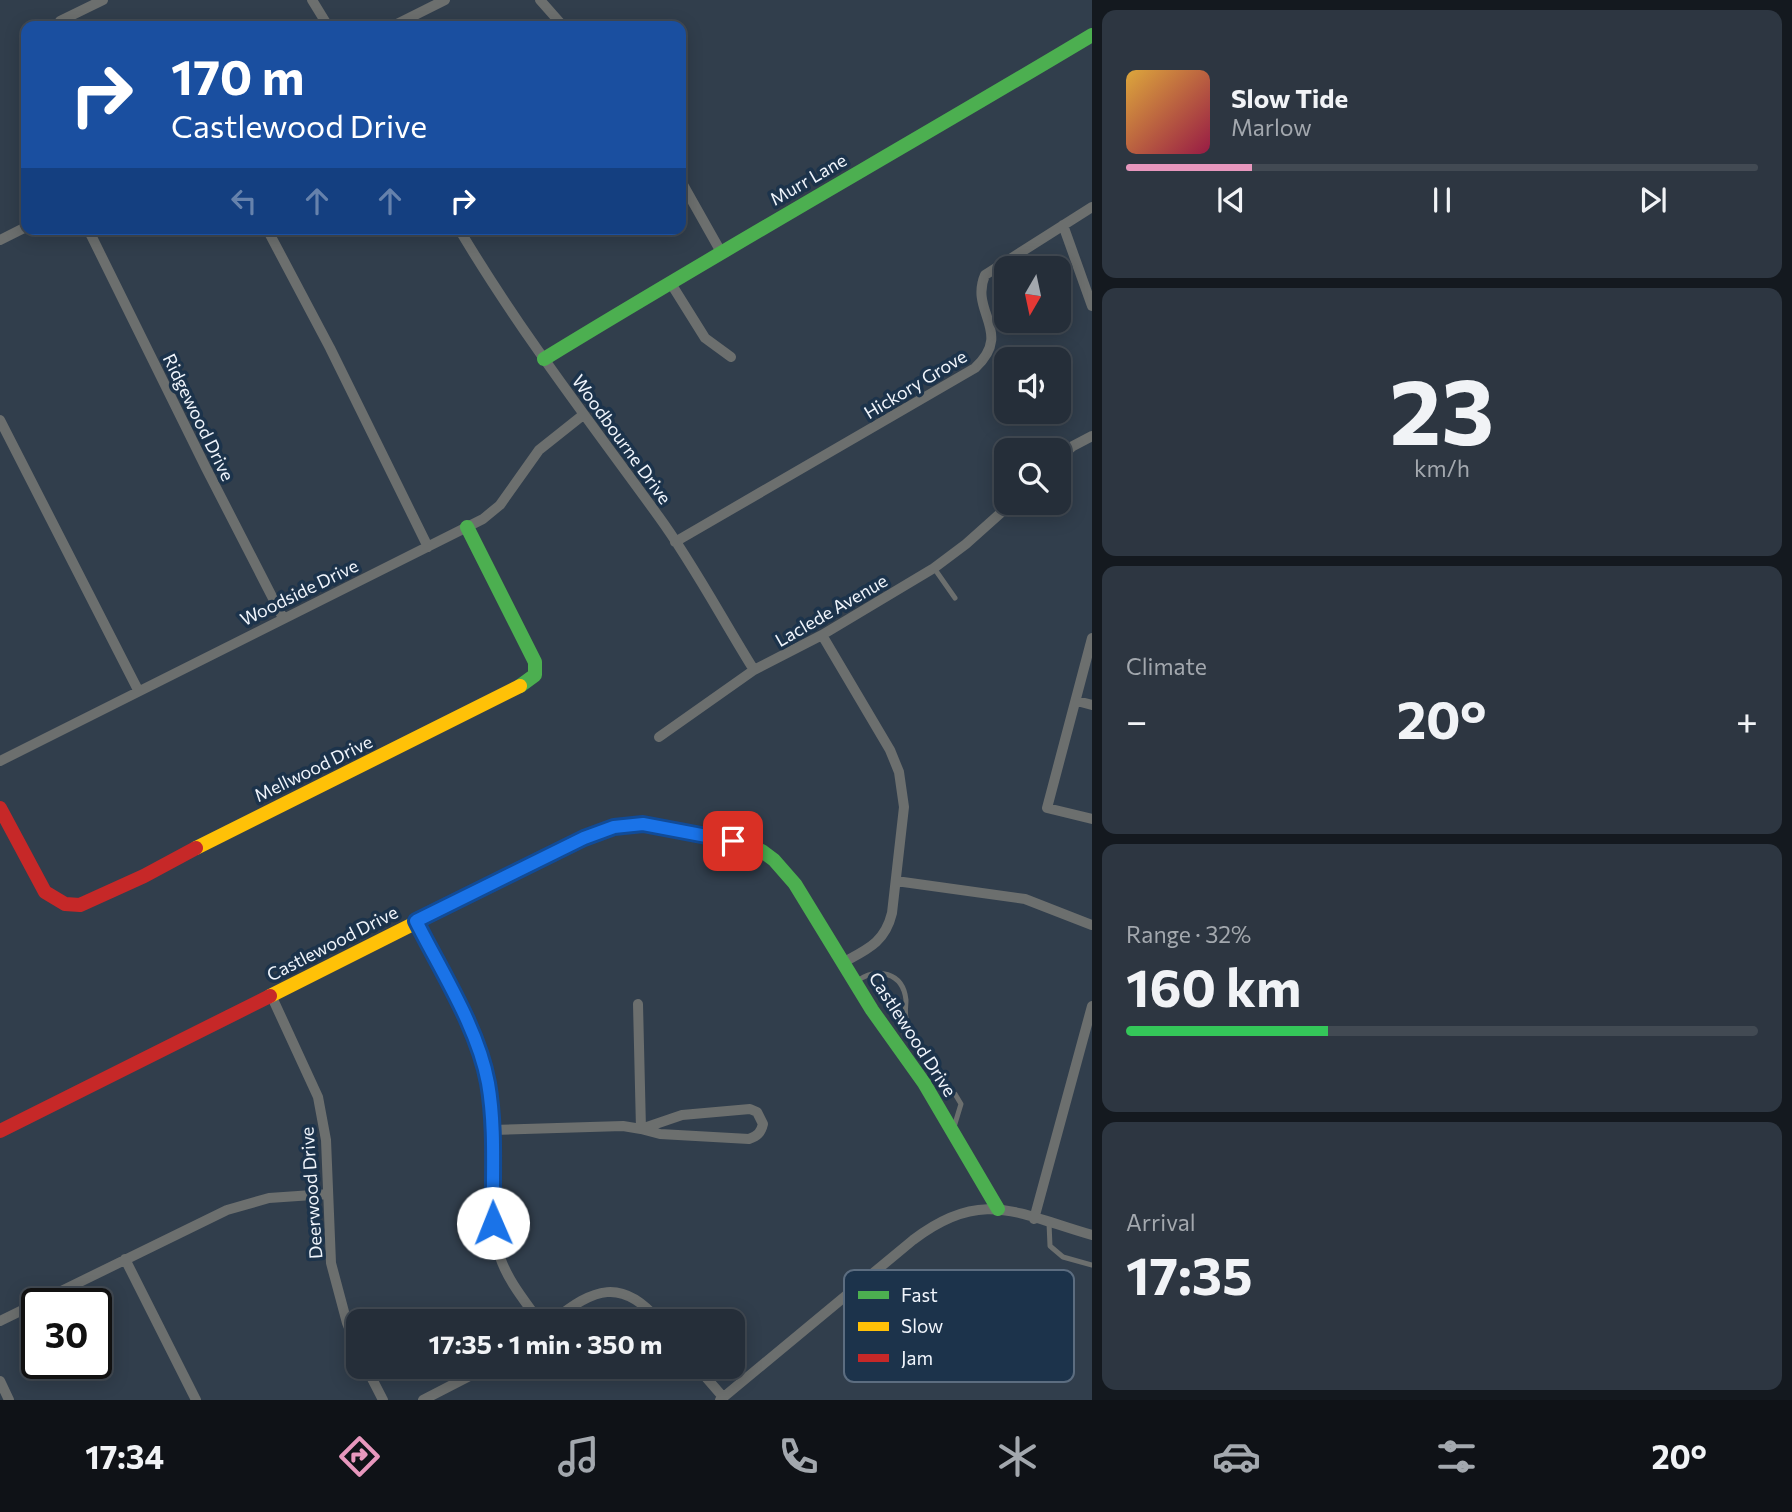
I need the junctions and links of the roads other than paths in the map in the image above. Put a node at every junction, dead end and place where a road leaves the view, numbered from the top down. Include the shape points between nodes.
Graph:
1 (103, 0) edge
2 (313, 0) edge
3 (445, 0) edge
4 (540, 0) edge
5 (60, 21) dead end
6 (325, 21) edge
7 (403, 21) edge
8 (559, 21) edge
9 (1092, 35) edge
10 (686, 190) edge
11 (1092, 207) edge
12 (1063, 225) junction
13 (21, 230) edge
14 (91, 235) edge
15 (270, 235) edge
16 (463, 235) edge
17 (0, 240) edge
18 (721, 251) junction
19 (670, 282) junction
20 (1092, 306) edge
21 (731, 357) dead end
22 (544, 359) junction
23 (583, 415) junction
24 (0, 419) edge
25 (1092, 436) edge
26 (1071, 448) edge
27 (999, 515) edge
28 (467, 527) junction
29 (676, 542) junction
30 (428, 547) junction
31 (934, 568) junction
32 (955, 598) dead end
33 (283, 618) junction
34 (821, 635) junction
35 (1092, 638) edge
36 (754, 670) junction
37 (138, 690) junction
38 (1077, 701) junction
39 (1092, 705) edge
40 (659, 737) dead end
41 (0, 761) edge
42 (0, 808) edge
43 (1092, 819) edge
44 (896, 881) junction
45 (416, 921) junction
46 (1092, 925) edge
47 (844, 962) junction
48 (855, 982) junction
49 (271, 995) junction
50 (638, 1004) dead end
51 (1092, 1006) edge
52 (641, 1129) junction
53 (492, 1130) junction
54 (0, 1131) edge
55 (952, 1133) junction
56 (327, 1194) junction
57 (998, 1209) junction
58 (1034, 1219) junction
59 (1049, 1223) junction
60 (1092, 1235) edge
61 (125, 1259) junction
62 (1092, 1265) edge
63 (877, 1270) edge
64 (844, 1298) edge
65 (530, 1309) edge
66 (569, 1309) edge
67 (647, 1309) edge
68 (346, 1319) edge
69 (0, 1321) edge
70 (372, 1379) edge
71 (464, 1379) edge
72 (706, 1379) edge
73 (0, 1381) edge
74 (722, 1399) edge
75 (9, 1400) edge
76 (196, 1400) edge
77 (383, 1400) edge
78 (423, 1400) edge

1 - 5 street
2 - 6 street
3 - 7 street
4 - 8 street
9 - 18 street, Murr Lane
10 - 18 street
11 - 12 street, Hickory Grove
12 - 20 street
12 - 29 street, Hickory Grove via 985,275 981,291 991,348 975,368
13 - 17 street
14 - 33 street, Ridgewood Drive
15 - 30 street
16 - 22 street, Woodbourne Drive
18 - 19 street, Murr Lane
19 - 21 street via 705,338
19 - 22 street, Murr Lane
22 - 23 street, Woodbourne Drive
23 - 28 street, Woodside Drive via 539,450 495,510
23 - 29 street, Woodbourne Drive
24 - 37 street
25 - 26 street
27 - 31 street, Laclede Avenue
28 - 30 street, Woodside Drive
28 - 42 street, Mellwood Drive via 535,662 535,675 528,682 80,905 62,904 45,892
29 - 36 street, Woodbourne Drive
30 - 33 street, Woodside Drive
31 - 32 lane
31 - 34 street, Laclede Avenue
33 - 37 street, Woodside Drive
34 - 36 street, Laclede Avenue
34 - 44 street via 899,772 904,807
35 - 38 street
36 - 40 street, Laclede Avenue
37 - 41 street, Woodside Drive
38 - 39 street
38 - 43 street via 1047,808
44 - 46 street via 1025,899
44 - 47 street via 888,928 870,948
45 - 47 street, Castlewood Drive via 584,838 614,827 643,824 762,851 795,884
45 - 49 street, Castlewood Drive
45 - 53 street via 477,1048 488,1084
47 - 48 street, Castlewood Drive
48 - 55 street, Castlewood Drive
48 - 55 lane via 867,974 882,973 902,986 905,1018 945,1089 961,1104
49 - 54 street, Castlewood Drive
49 - 56 street, Deerwood Drive via 318,1097 326,1140
50 - 52 street
51 - 58 street
52 - 52 street via 682,1115 750,1109 757,1111 763,1124 756,1137 749,1139
52 - 53 street
53 - 65 street via 497,1246 510,1279
55 - 57 street, Castlewood Drive
56 - 61 street via 246,1204
56 - 68 street, Deerwood Drive via 331,1263
57 - 58 street
57 - 63 street via 973,1209 946,1218
58 - 59 street
59 - 60 street
59 - 62 lane via 1050,1246 1062,1257
61 - 69 street
61 - 76 street
64 - 74 street
66 - 67 street via 595,1293 618,1292
70 - 77 street
71 - 78 street
72 - 74 street
73 - 75 street

